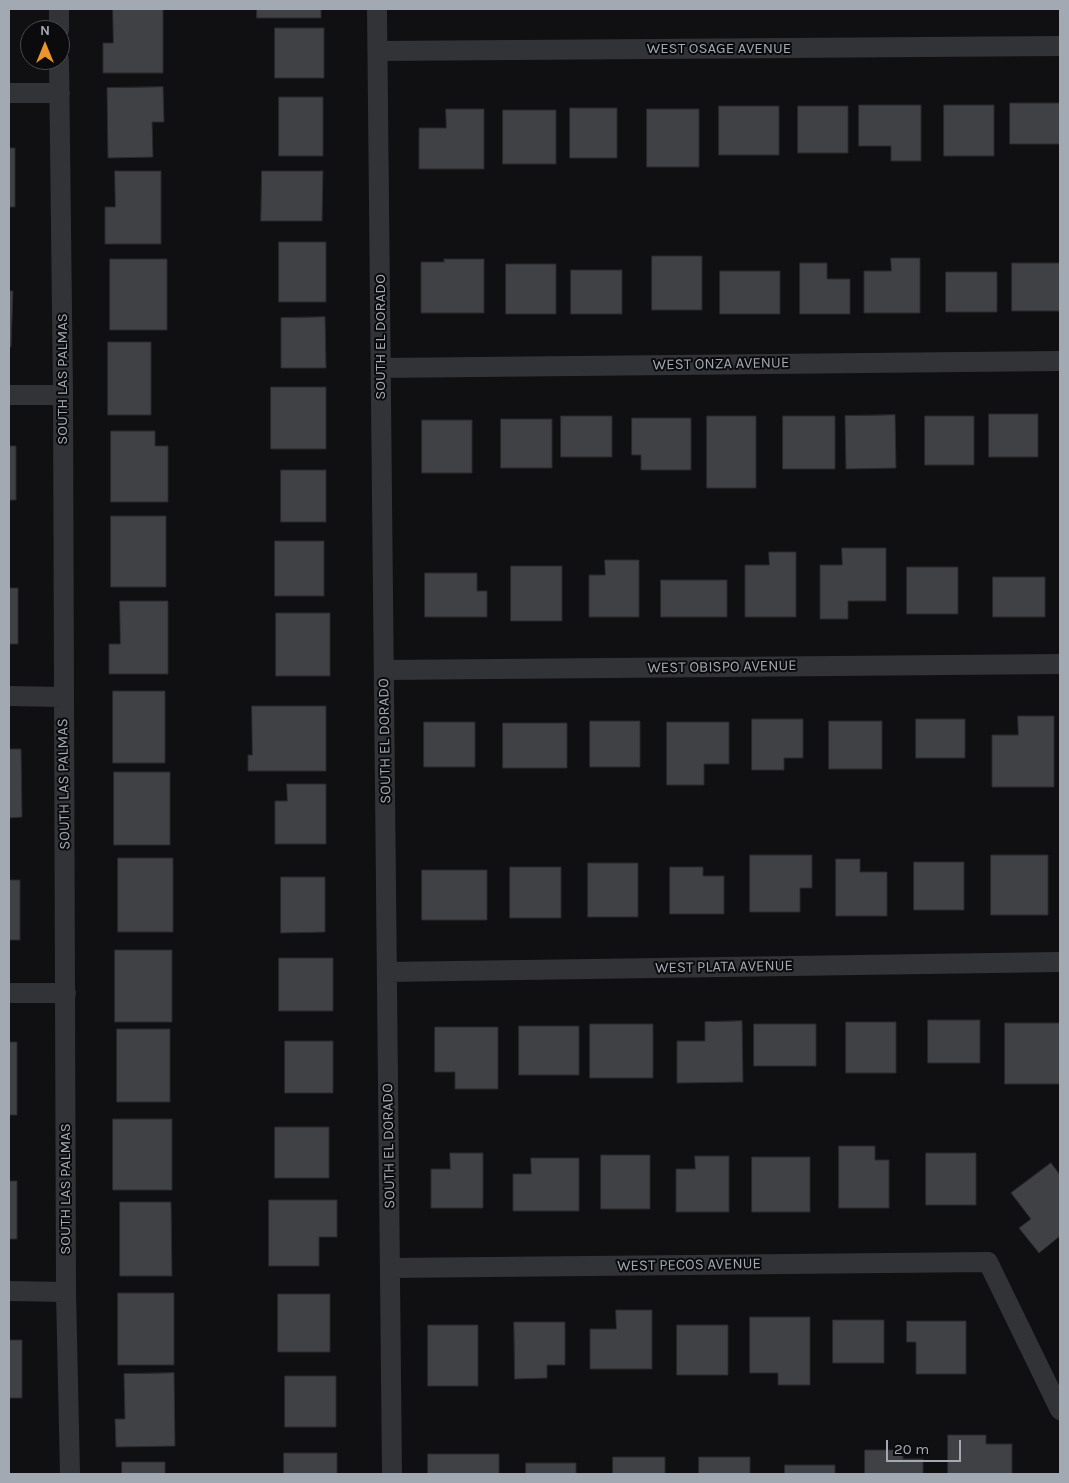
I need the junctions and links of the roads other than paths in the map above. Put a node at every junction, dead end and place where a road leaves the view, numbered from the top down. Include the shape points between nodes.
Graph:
1 (377, 9) edge
2 (1060, 46) edge
3 (378, 51) junction
4 (60, 70) edge
5 (9, 93) edge
6 (60, 93) junction
7 (1060, 360) edge
8 (381, 368) junction
9 (9, 395) edge
10 (63, 395) junction
11 (1060, 664) edge
12 (384, 670) junction
13 (9, 696) edge
14 (63, 697) junction
15 (1060, 962) edge
16 (387, 972) junction
17 (9, 993) edge
18 (66, 993) junction
19 (390, 1268) junction
20 (9, 1291) edge
21 (66, 1292) junction
22 (1060, 1410) edge
23 (70, 1474) edge
24 (392, 1474) edge

1 - 3 street, SOUTH EL DORADO
2 - 3 street, WEST OSAGE AVENUE
3 - 8 street, SOUTH EL DORADO
4 - 6 street, SOUTH LAS PALMAS
5 - 6 street
6 - 10 street, SOUTH LAS PALMAS
7 - 8 street, WEST ONZA AVENUE
8 - 12 street, SOUTH EL DORADO
9 - 10 street
10 - 14 street, SOUTH LAS PALMAS
11 - 12 street, WEST OBISPO AVENUE
12 - 16 street, SOUTH EL DORADO
13 - 14 street
14 - 18 street, SOUTH LAS PALMAS
15 - 16 street, WEST PLATA AVENUE
16 - 19 street, SOUTH EL DORADO
17 - 18 street
18 - 21 street, SOUTH LAS PALMAS
19 - 22 street, WEST PECOS AVENUE via 988,1262
19 - 24 street, SOUTH EL DORADO
20 - 21 street
21 - 23 street, SOUTH LAS PALMAS

